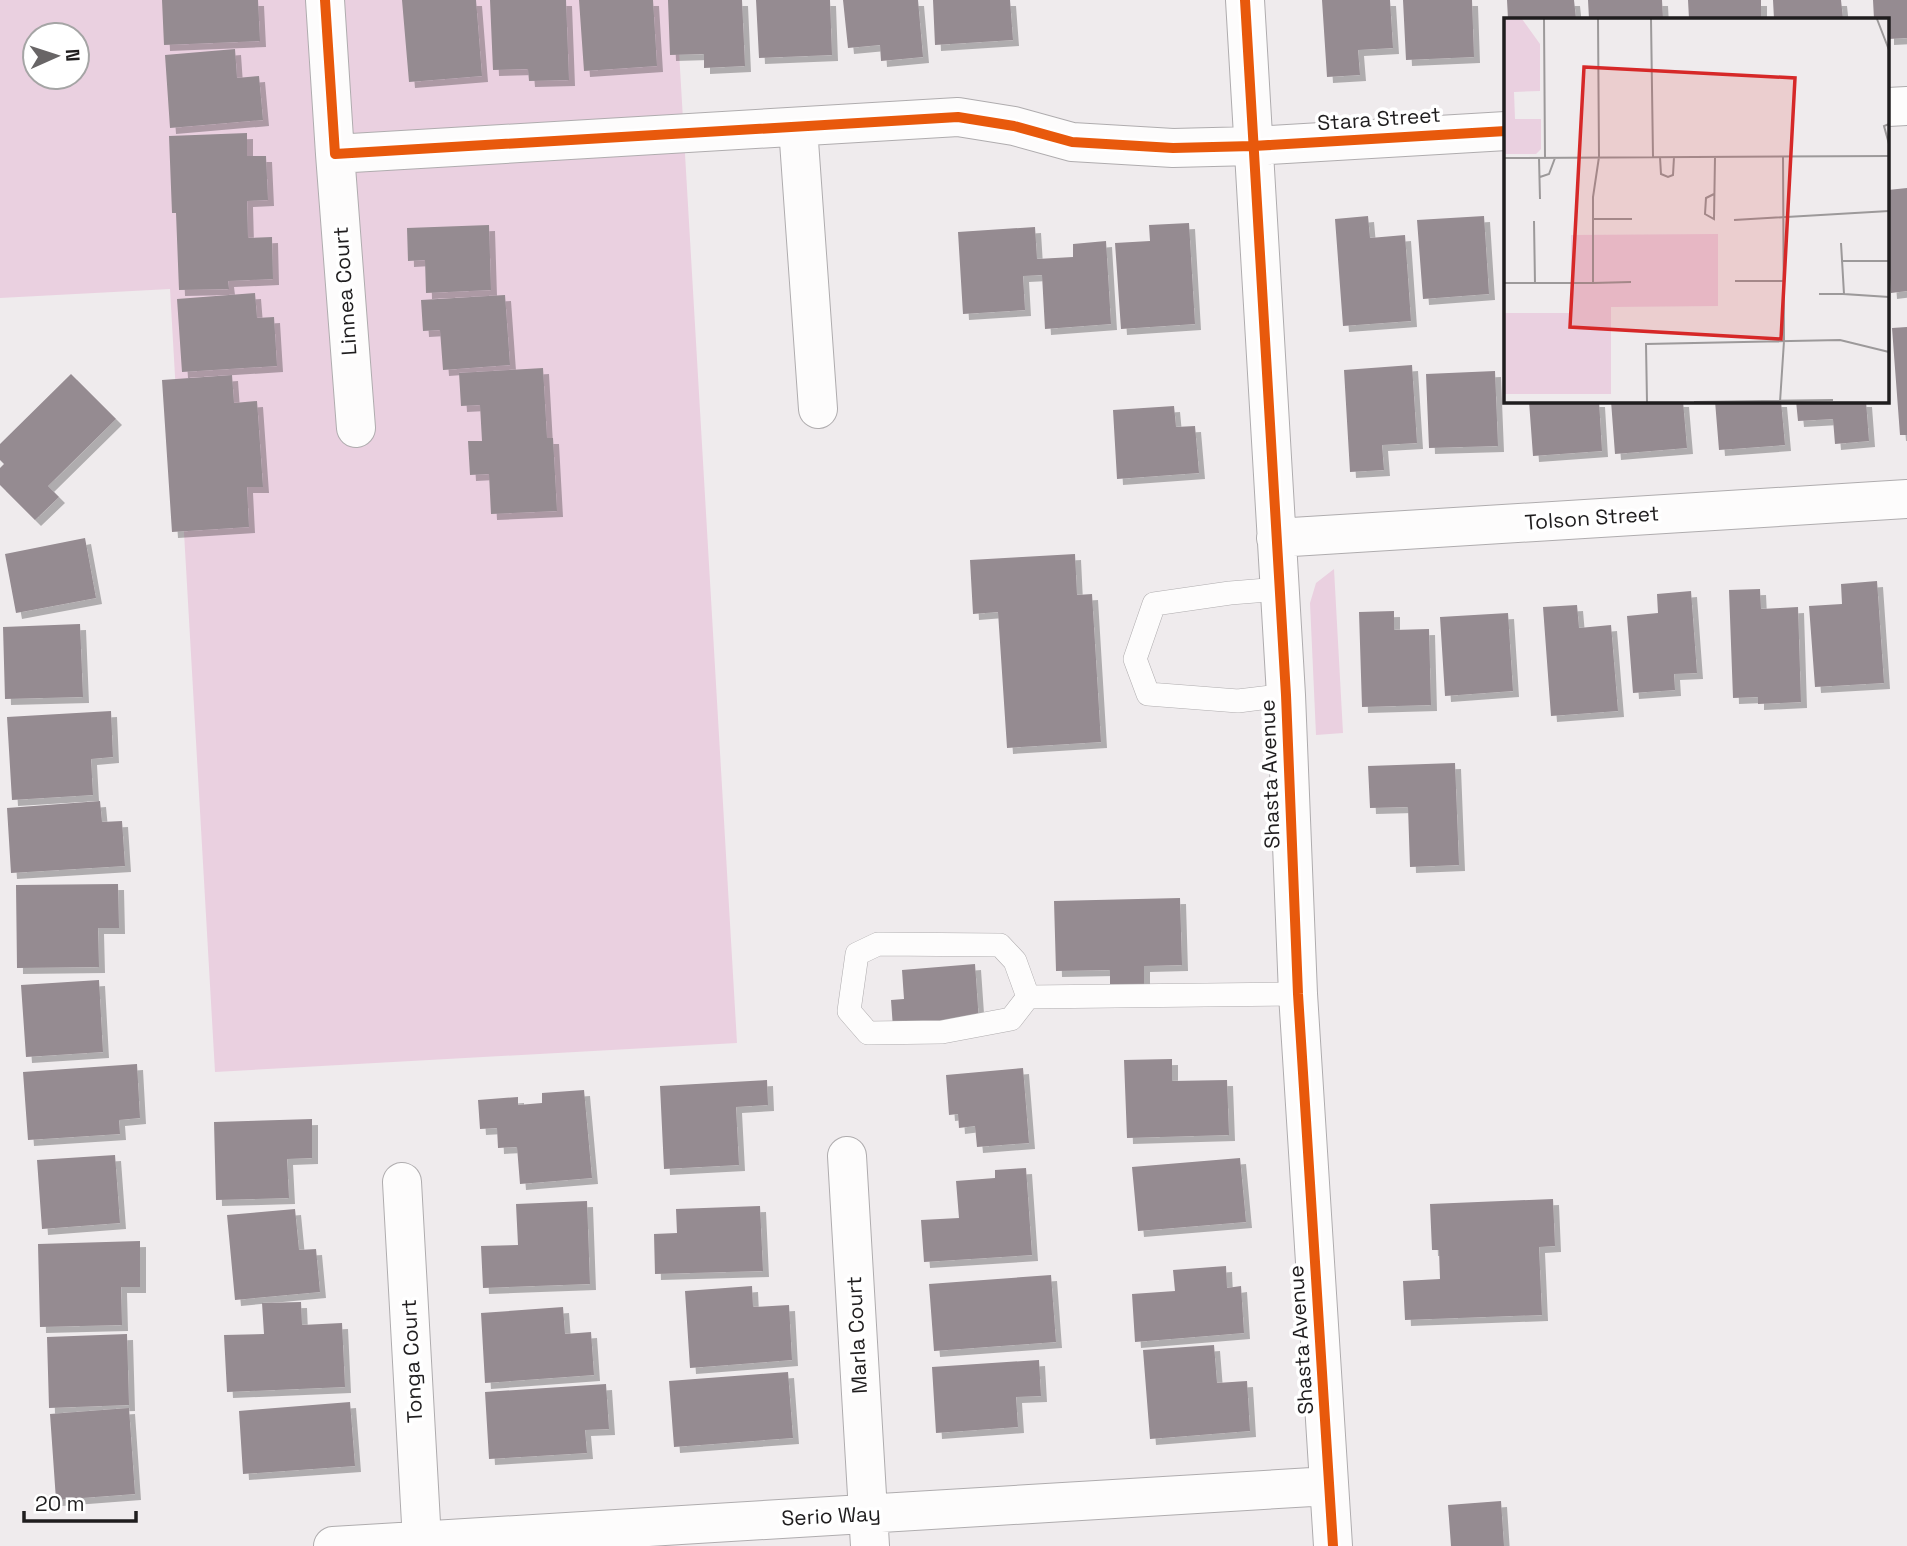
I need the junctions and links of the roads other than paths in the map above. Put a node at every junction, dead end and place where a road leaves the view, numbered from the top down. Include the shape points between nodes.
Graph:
1 (325, 0) edge
2 (1244, 0) edge
3 (798, 127) junction
4 (1504, 131) edge
5 (1253, 146) junction
6 (335, 153) junction
7 (818, 409) dead end
8 (356, 428) dead end
9 (1907, 499) edge
10 (1276, 538) junction
11 (1280, 589) junction
12 (1286, 695) junction
13 (1298, 994) junction
14 (1028, 997) junction
15 (847, 1156) dead end
16 (402, 1182) dead end
17 (1329, 1486) junction
18 (868, 1530) edge
19 (422, 1541) junction
20 (333, 1546) edge
21 (1333, 1546) edge

1 - 6 street, Linnea Court
2 - 5 street, Shasta Avenue
3 - 5 street, Stara Street via 958,117 1072,142 1173,148
3 - 6 street, Stara Street
3 - 7 street
4 - 5 street, Stara Street
5 - 10 street, Shasta Avenue
6 - 8 street, Linnea Court
9 - 10 street, Tolson Street
10 - 11 street, Shasta Avenue
11 - 12 street, Shasta Avenue
11 - 12 lane via 1154,604 1135,659 1148,694 1238,701
12 - 13 street, Shasta Avenue
13 - 14 lane
13 - 17 street, Shasta Avenue
14 - 14 lane via 1011,1019 942,1032 868,1032 849,1012 857,954 878,944 1000,944 1015,961
15 - 18 street, Marla Court
16 - 19 street, Tonga Court
17 - 18 street, Serio Way
17 - 21 street, Shasta Avenue
18 - 19 street, Serio Way
19 - 20 street, Serio Way

